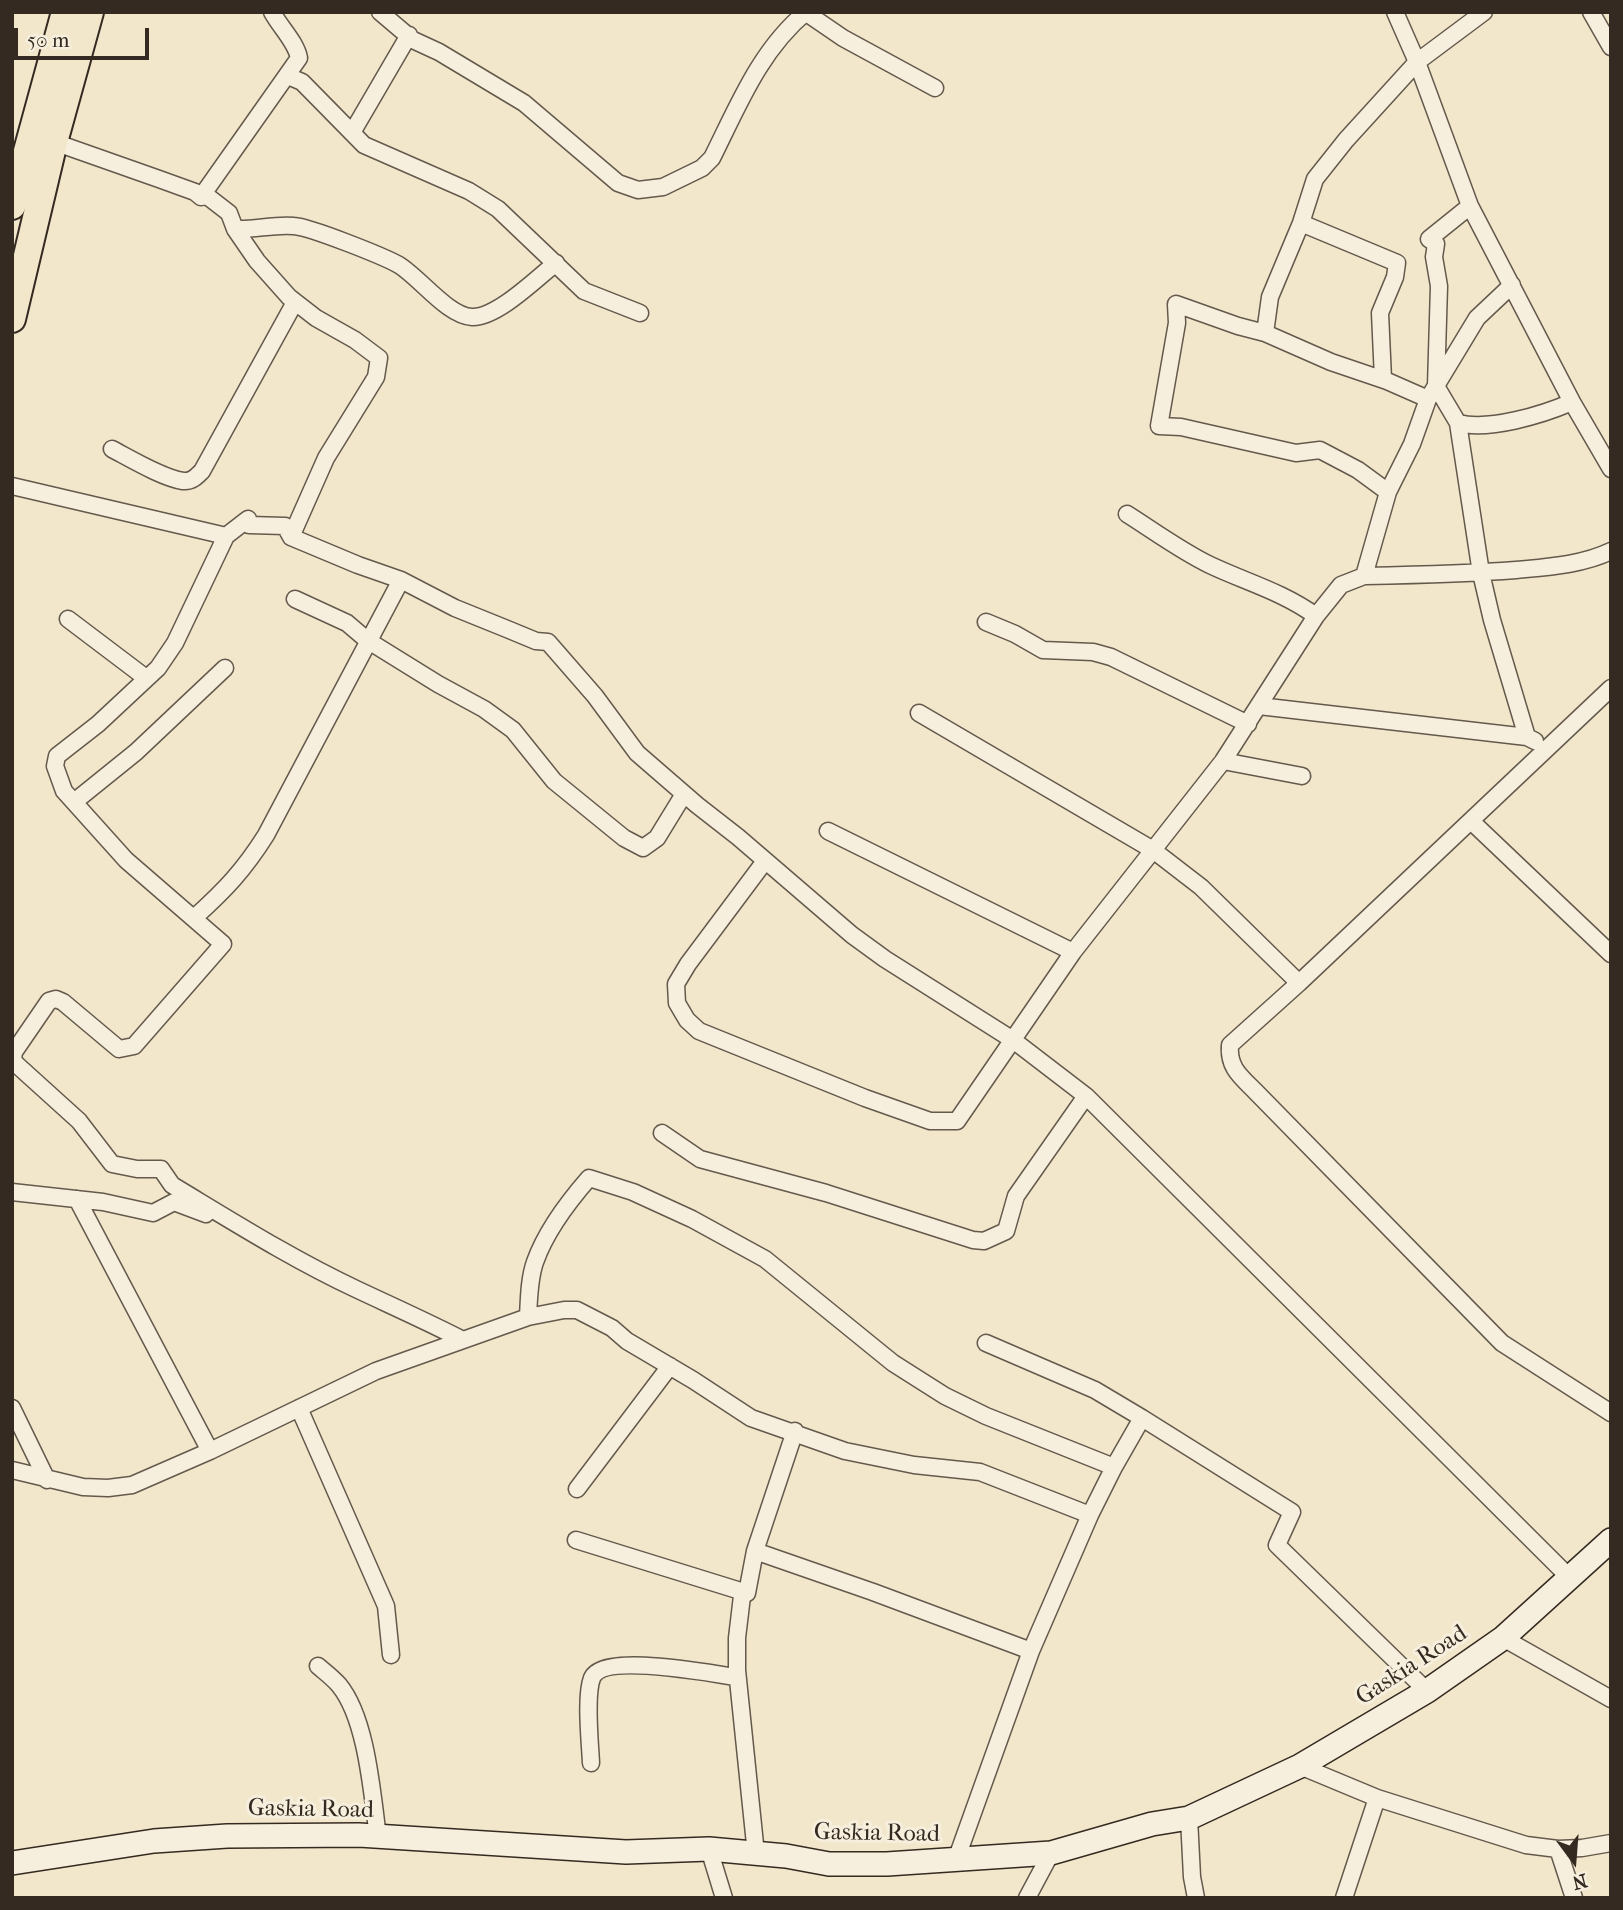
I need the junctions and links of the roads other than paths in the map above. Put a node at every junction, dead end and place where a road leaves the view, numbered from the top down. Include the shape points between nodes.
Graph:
1 (65, 12) edge
2 (90, 12) edge
3 (272, 12) edge
4 (380, 12) edge
5 (806, 12) edge
6 (1395, 12) edge
7 (1485, 12) edge
8 (1591, 12) edge
9 (409, 35) junction
10 (1611, 47) edge
11 (1417, 62) junction
12 (288, 76) junction
13 (935, 88) dead end
14 (353, 131) junction
15 (54, 142) junction
16 (201, 197) junction
17 (12, 206) edge
18 (1470, 206) junction
19 (1301, 223) junction
20 (235, 229) junction
21 (556, 263) junction
22 (1512, 285) junction
23 (295, 302) junction
24 (640, 313) dead end
25 (12, 319) edge
26 (1265, 333) junction
27 (1383, 379) junction
28 (1432, 392) junction
29 (1573, 402) junction
30 (1458, 423) junction
31 (112, 449) dead end
32 (1611, 469) edge
33 (12, 486) edge
34 (1388, 492) junction
35 (1127, 514) dead end
36 (226, 536) junction
37 (291, 537) junction
38 (1611, 551) edge
39 (1481, 573) junction
40 (1364, 576) junction
41 (401, 580) junction
42 (295, 599) dead end
43 (1316, 616) junction
44 (68, 619) dead end
45 (986, 622) dead end
46 (367, 640) junction
47 (225, 668) dead end
48 (146, 678) junction
49 (1611, 688) edge
50 (1259, 706) junction
51 (919, 713) dead end
52 (1248, 724) junction
53 (1527, 737) junction
54 (1546, 748) junction
55 (1223, 761) junction
56 (1302, 776) dead end
57 (684, 794) junction
58 (74, 802) junction
59 (1471, 821) junction
60 (828, 831) dead end
61 (1153, 850) junction
62 (765, 861) junction
63 (195, 917) junction
64 (1073, 951) junction
65 (1611, 954) edge
66 (1299, 983) junction
67 (1013, 1041) junction
68 (1086, 1096) junction
69 (662, 1133) dead end
70 (12, 1192) edge
71 (77, 1199) junction
72 (242, 1227) junction
73 (527, 1317) junction
74 (463, 1340) junction
75 (986, 1343) dead end
76 (670, 1366) junction
77 (12, 1408) edge
78 (299, 1408) junction
79 (1611, 1413) edge
80 (1142, 1418) junction
81 (795, 1432) junction
82 (210, 1451) junction
83 (1114, 1467) junction
84 (12, 1470) edge
85 (47, 1480) junction
86 (577, 1489) dead end
87 (1090, 1515) junction
88 (576, 1540) dead end
89 (1611, 1540) edge
90 (755, 1552) junction
91 (1570, 1578) junction
92 (747, 1593) junction
93 (1503, 1638) junction
94 (1031, 1651) junction
95 (391, 1655) dead end
96 (318, 1667) dead end
97 (737, 1677) junction
98 (1427, 1691) junction
99 (1611, 1699) edge
100 (591, 1763) dead end
101 (1300, 1766) junction
102 (1377, 1798) junction
103 (1189, 1818) junction
104 (379, 1837) junction
105 (1611, 1843) edge
106 (709, 1849) junction
107 (1558, 1849) junction
108 (1051, 1853) junction
109 (756, 1854) junction
110 (957, 1860) junction
111 (12, 1863) edge
112 (723, 1898) edge
113 (1027, 1898) edge
114 (1196, 1898) edge
115 (1344, 1898) edge
116 (1574, 1898) edge

1 - 17 main road
2 - 15 main road
3 - 12 street via 298,50 299,58
4 - 9 street
5 - 9 street via 767,54 712,158 702,168 663,187 638,190 618,183 524,103
5 - 13 street via 843,38
6 - 11 street
7 - 11 street
8 - 10 street
9 - 14 street
11 - 18 street
11 - 19 street via 1315,179
12 - 14 street via 302,82
12 - 16 street
14 - 21 street via 364,145 469,191 498,209
15 - 16 street
15 - 25 main road
16 - 20 street via 207,196 229,214
18 - 22 street
18 - 28 street via 1429,239 1436,244 1439,286
19 - 26 street via 1270,297
19 - 27 street via 1396,262 1395,277 1380,313
20 - 21 street via 301,226 399,266 458,314 474,317 490,314
20 - 23 street via 274,282
21 - 24 street via 584,291
22 - 28 street via 1477,318
22 - 29 street
23 - 31 street via 194,479 185,482
23 - 37 street via 379,358 376,377 326,458
26 - 27 street
26 - 34 street via 1176,304 1177,323 1159,426 1296,453 1320,450
27 - 28 street
28 - 30 street
28 - 34 street
29 - 30 street via 1544,414 1470,426
29 - 32 street
30 - 39 street
33 - 36 street
34 - 40 street
35 - 43 street via 1209,565 1277,592
36 - 37 street via 248,519 249,525 285,526
36 - 48 street via 175,643
37 - 41 street
38 - 39 street via 1546,568
39 - 40 street
39 - 53 street
40 - 43 street via 1341,585
41 - 46 street
41 - 57 street via 455,608 548,642 637,752
42 - 46 street via 347,623
43 - 50 street
44 - 48 street
45 - 52 street via 1043,650 1111,657
46 - 57 street via 513,730 554,781 643,848 657,838
46 - 63 street via 266,835 229,886
47 - 58 street via 136,752
48 - 58 street via 57,756 56,773
49 - 54 street
50 - 52 street
50 - 53 street
51 - 61 street
52 - 55 street
53 - 54 street
54 - 59 street
55 - 56 street
55 - 61 street
57 - 62 street
58 - 63 street via 126,860
59 - 65 street
59 - 66 street
60 - 64 street
61 - 64 street
61 - 66 street via 1201,887
62 - 67 street via 885,960
62 - 67 street via 676,984 677,1003 699,1031 930,1121 957,1121
63 - 72 street via 223,944 134,1046 119,1049 56,999 46,1005 13,1059 79,1121 111,1164 161,1170 172,1185
64 - 67 street
66 - 79 street via 1230,1045 1235,1071 1502,1343
67 - 68 street
68 - 69 street via 1016,1196 1006,1231 984,1241 700,1159
68 - 91 street
70 - 71 street
71 - 72 street via 153,1213 174,1202
71 - 82 street
72 - 74 street via 355,1289
73 - 74 street
73 - 76 street via 577,1310
73 - 83 street via 534,1264 545,1238 589,1178 692,1219 765,1259 893,1363 945,1396
74 - 78 street via 376,1371
75 - 80 street via 1095,1390
76 - 81 street via 751,1418
76 - 86 street
77 - 85 street
78 - 82 street
78 - 95 street via 386,1606
80 - 83 street
80 - 98 street via 1292,1512 1277,1545
81 - 87 street via 845,1451 980,1472
81 - 90 street
82 - 85 street via 132,1485 83,1487
83 - 87 street
84 - 85 street
87 - 94 street
88 - 92 street
89 - 91 main road, Gaskia Road
90 - 92 street
90 - 94 street
91 - 93 main road, Gaskia Road
92 - 97 street via 742,1597 737,1638
93 - 98 main road, Gaskia Road
93 - 99 street
94 - 110 street
96 - 104 street via 339,1685 352,1708 363,1740
97 - 100 street via 627,1664 601,1669 593,1675 589,1689
97 - 109 street
98 - 101 main road, Gaskia Road
101 - 102 street
101 - 103 main road, Gaskia Road
102 - 107 street via 1527,1844
102 - 115 street
103 - 108 main road, Gaskia Road
103 - 114 street
104 - 106 main road, Gaskia Road via 626,1852
104 - 111 main road, Gaskia Road via 227,1836 154,1841
105 - 107 street
106 - 109 main road, Gaskia Road
106 - 112 street
107 - 116 street
108 - 110 main road, Gaskia Road
108 - 113 street
109 - 110 main road, Gaskia Road via 829,1864

